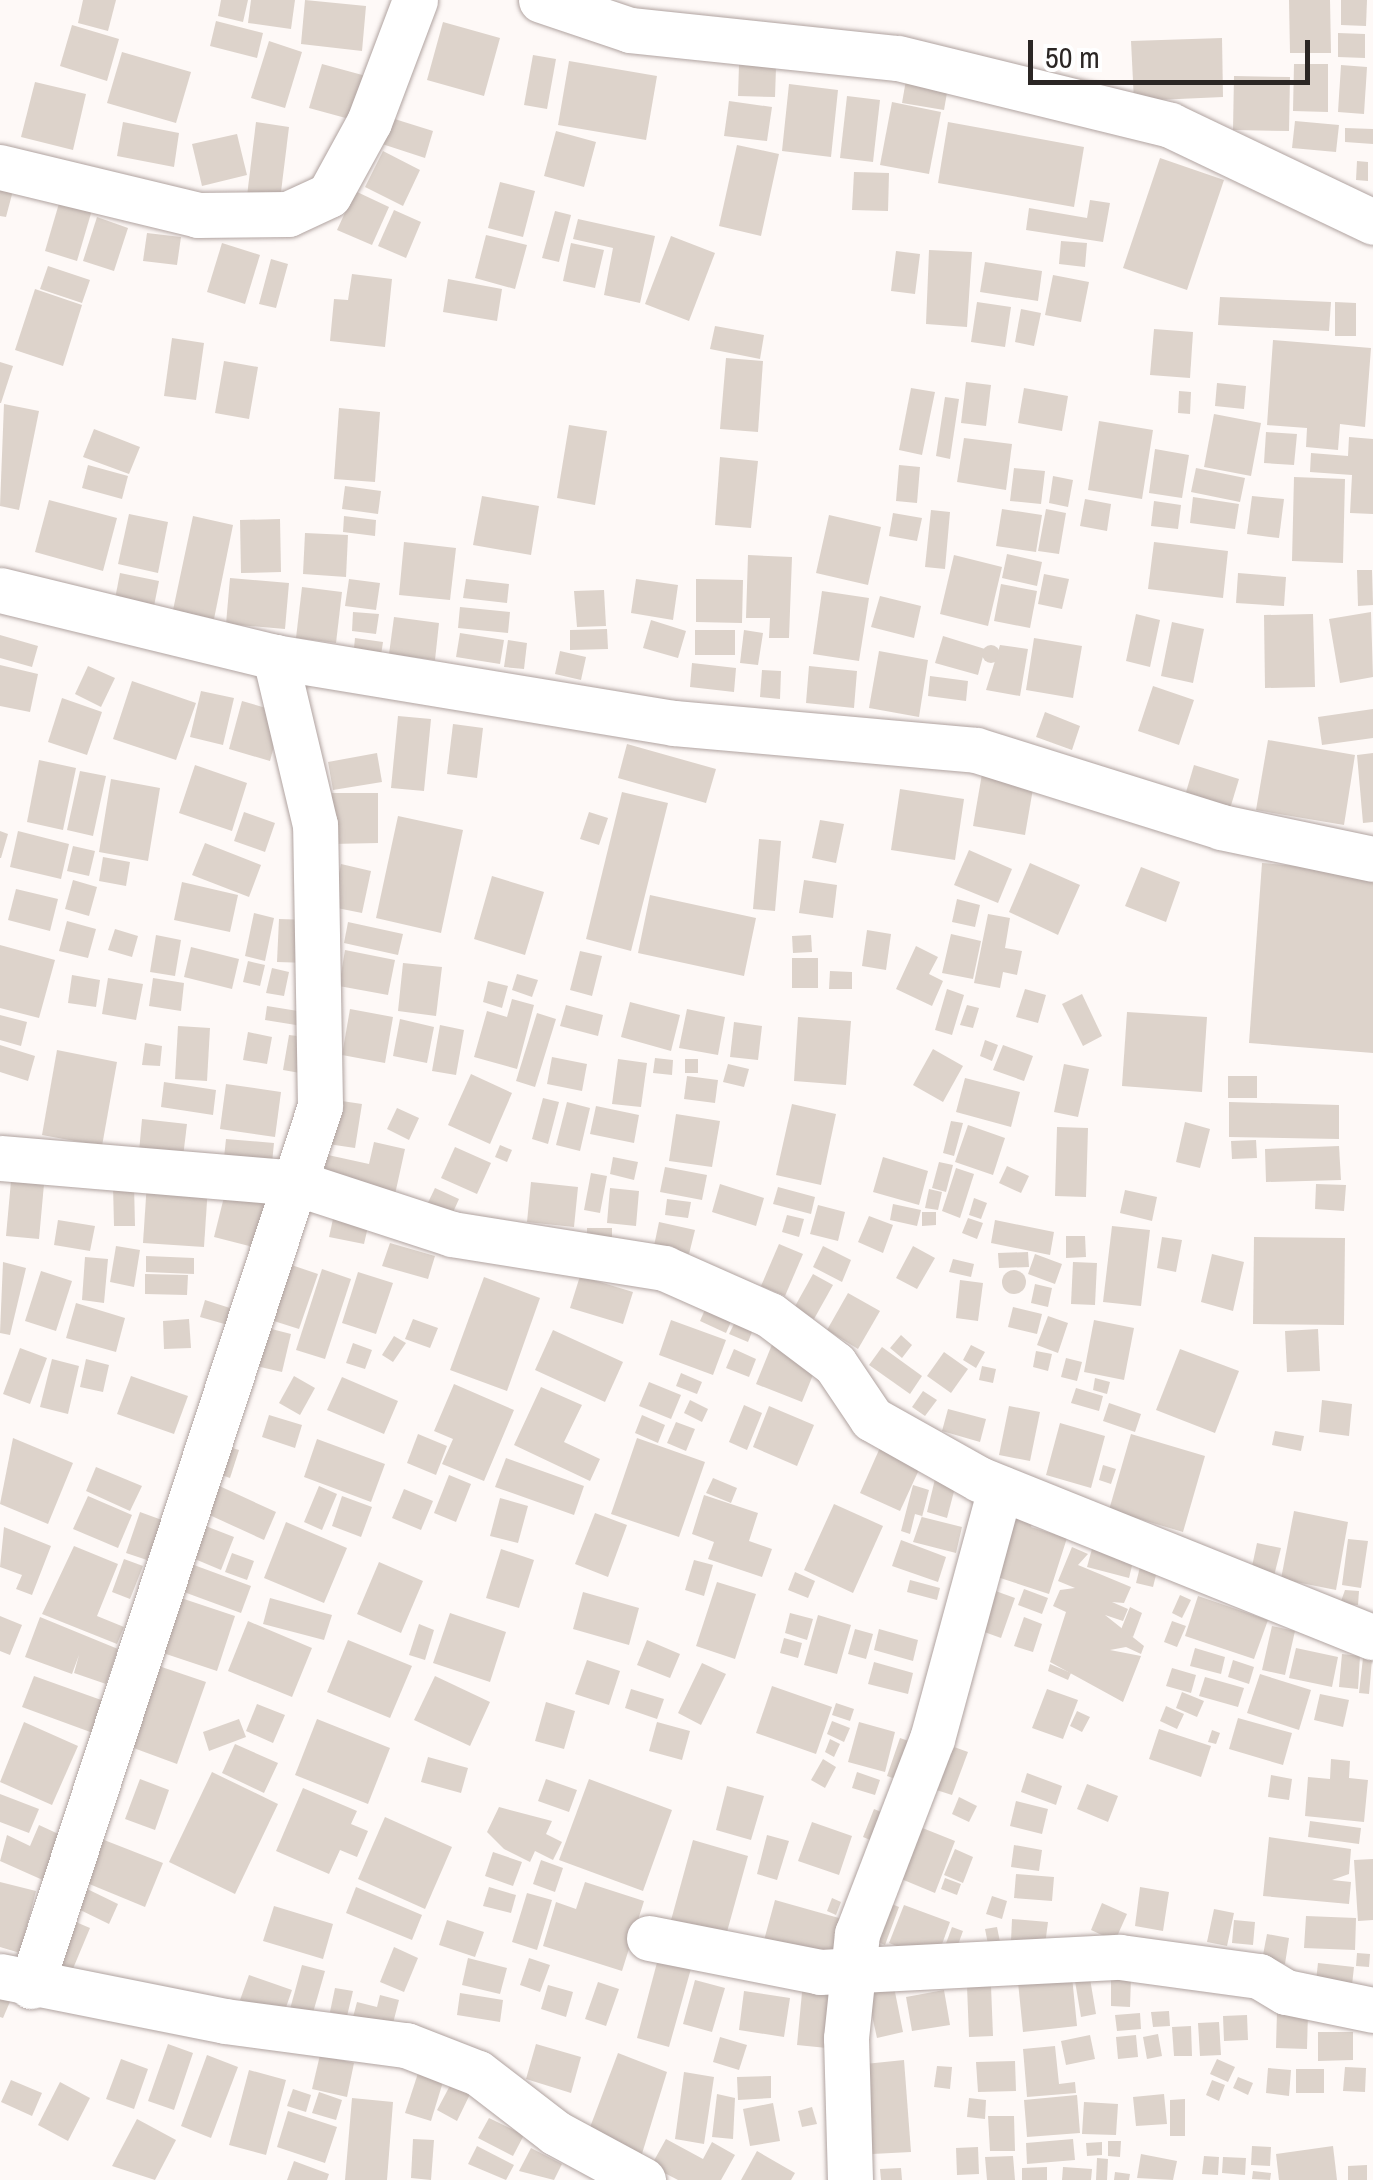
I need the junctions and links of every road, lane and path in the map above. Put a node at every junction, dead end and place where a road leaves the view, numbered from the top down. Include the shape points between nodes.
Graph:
1 (416, 0) edge
2 (540, 0) edge
3 (0, 167) edge
4 (1373, 222) edge
5 (0, 590) edge
6 (275, 657) junction
7 (1373, 859) edge
8 (0, 1158) edge
9 (296, 1183) junction
10 (1000, 1488) junction
11 (1373, 1636) edge
12 (650, 1938) dead end
13 (854, 1970) junction
14 (16, 1981) edge
15 (1373, 2010) edge
16 (643, 2180) edge
17 (850, 2180) edge

1 - 3 street via 369,122 329,195 288,214 198,215
2 - 4 street via 630,30 898,58 1170,125
5 - 6 street
6 - 7 street via 674,723 976,750 1187,818
6 - 9 street via 315,825 320,1106
8 - 9 street
9 - 10 street via 452,1234 664,1268 770,1315 835,1364 872,1419
9 - 14 street
10 - 11 street
10 - 13 street via 965,1632 857,1934
12 - 13 street via 762,1967
13 - 15 street via 1120,1957 1258,1976 1286,1992
13 - 17 street
14 - 16 street via 406,2045 478,2073 556,2133

